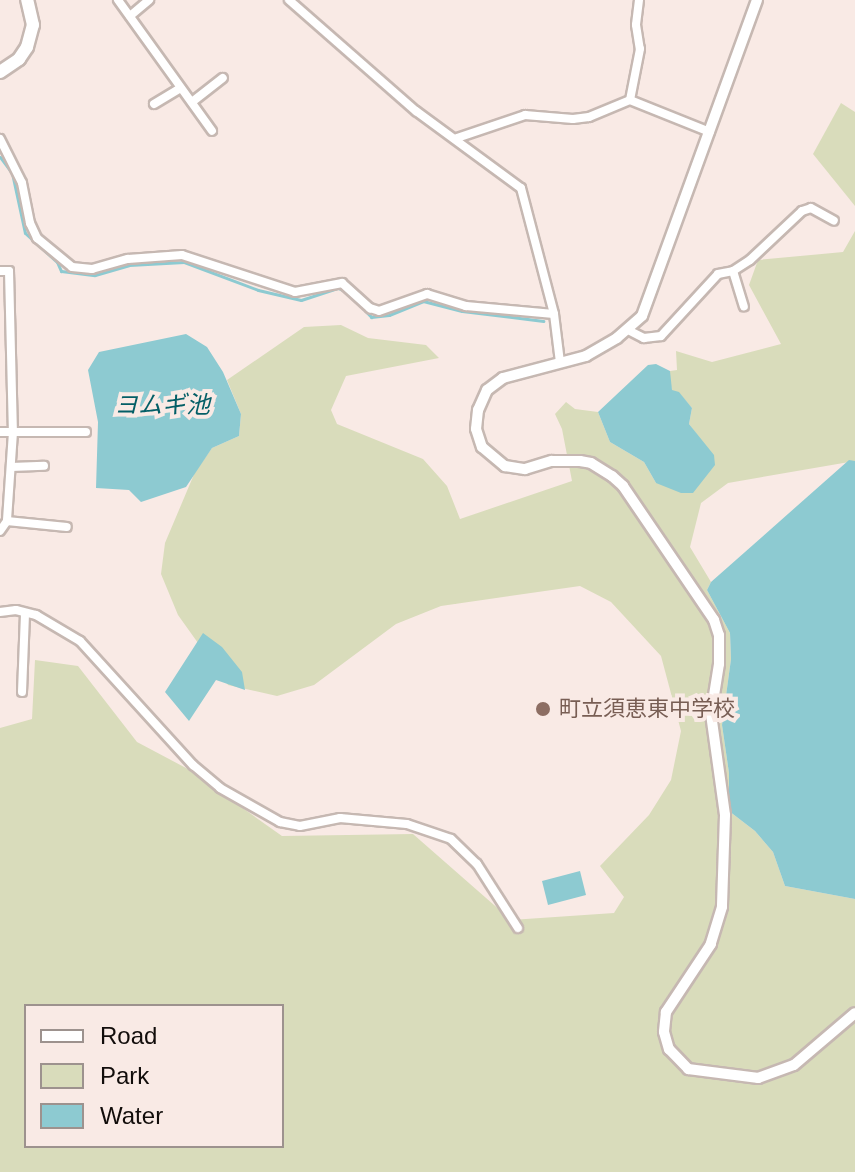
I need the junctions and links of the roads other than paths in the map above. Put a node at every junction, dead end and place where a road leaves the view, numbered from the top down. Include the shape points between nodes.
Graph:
1 (27, 0) edge
2 (118, 0) edge
3 (149, 0) edge
4 (289, 0) edge
5 (639, 0) edge
6 (757, 0) edge
7 (130, 16) junction
8 (0, 72) edge
9 (223, 78) dead end
10 (181, 88) junction
11 (630, 100) junction
12 (192, 102) junction
13 (154, 104) dead end
14 (212, 131) dead end
15 (710, 132) junction
16 (457, 138) junction
17 (0, 139) edge
18 (834, 221) dead end
19 (0, 271) edge
20 (733, 271) junction
21 (744, 306) dead end
22 (554, 314) junction
23 (628, 330) junction
24 (560, 362) junction
25 (0, 432) edge
26 (13, 432) junction
27 (86, 432) dead end
28 (44, 466) dead end
29 (11, 467) junction
30 (5, 489) edge
31 (3, 525) edge
32 (67, 527) dead end
33 (0, 612) edge
34 (25, 613) junction
35 (22, 692) dead end
36 (518, 928) dead end
37 (855, 1013) edge

1 - 8 main road via 33,25 27,47
2 - 7 street
3 - 7 street
4 - 16 street via 416,111
5 - 11 street via 640,49
6 - 15 street
7 - 10 street
9 - 12 street
10 - 12 street
10 - 13 street
11 - 15 street
11 - 16 street via 589,117 525,115
12 - 14 street
15 - 23 street via 653,291 642,316
16 - 22 street via 521,188
17 - 22 street via 22,183 37,238 72,267 92,269 128,259 182,255 295,292 342,283 379,311 427,294 466,306
18 - 20 street via 811,208 802,211
19 - 26 street via 9,271
20 - 21 street
20 - 23 street via 718,274 661,336 644,338
22 - 24 street
23 - 24 street via 586,356
24 - 37 street via 503,378 487,390 476,429 482,447 505,466 536,468 552,461 580,461 612,476 714,620 719,635 711,714 725,815 722,907 711,944 666,1012 669,1049 688,1069 758,1078 794,1065
25 - 26 street
26 - 27 street
26 - 29 street
28 - 29 street
29 - 30 street
30 - 31 street
31 - 32 street
33 - 34 street
34 - 35 street
34 - 36 street via 80,641 220,788 291,825 340,818 435,831 467,852

